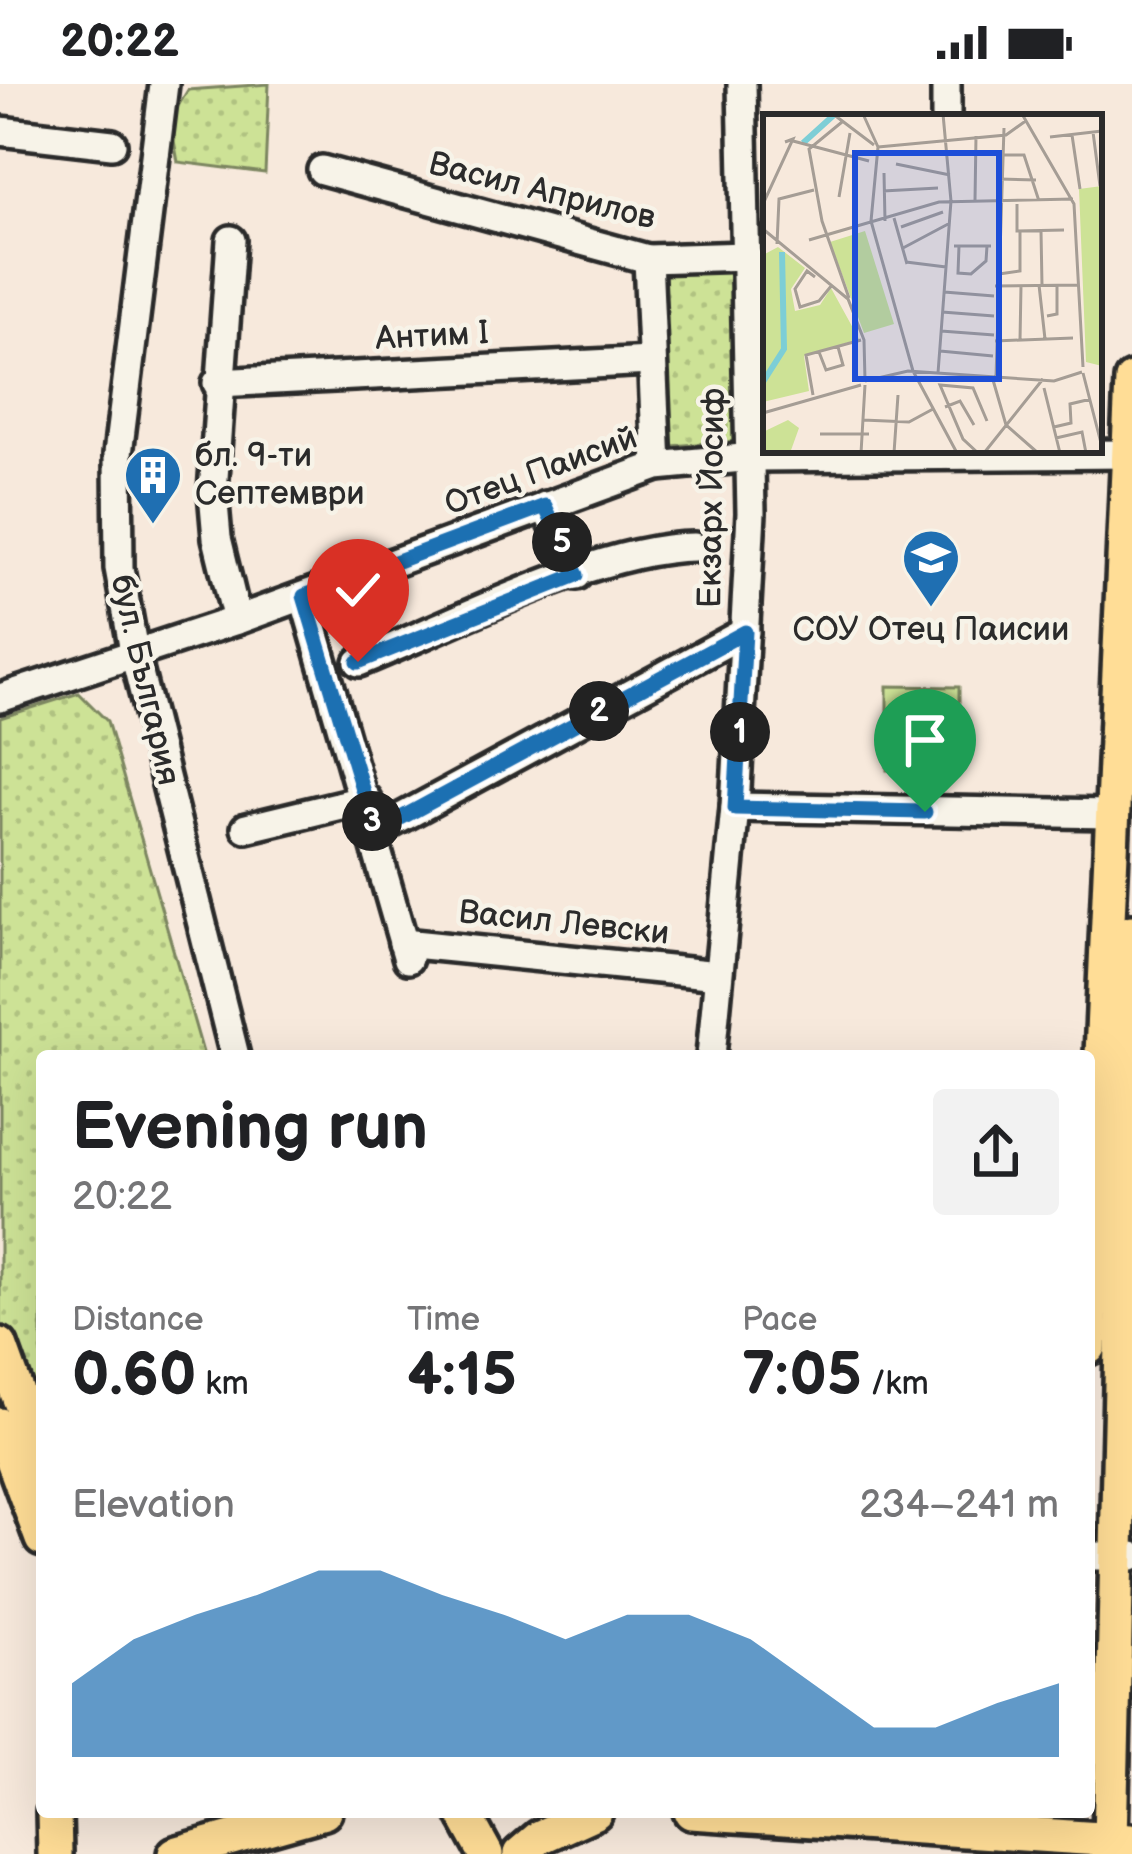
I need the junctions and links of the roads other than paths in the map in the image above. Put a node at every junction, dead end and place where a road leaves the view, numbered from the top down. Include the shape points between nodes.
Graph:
1 (164, 84) edge
2 (742, 84) edge
3 (0, 130) edge
4 (112, 144) dead end
5 (322, 170) dead end
6 (231, 240) dead end
7 (747, 256) junction
8 (648, 259) junction
9 (757, 296) edge
10 (651, 361) junction
11 (1132, 380) edge
12 (217, 383) junction
13 (942, 453) edge
14 (1130, 454) edge
15 (753, 457) junction
16 (657, 466) junction
17 (545, 506) junction
18 (694, 547) dead end
19 (577, 575) junction
20 (304, 596) junction
21 (237, 620) junction
22 (745, 632) junction
23 (135, 656) junction
24 (358, 662) dead end
25 (1124, 691) edge
26 (0, 698) edge
27 (366, 799) junction
28 (735, 808) junction
29 (1109, 814) junction
30 (246, 828) dead end
31 (375, 832) junction
32 (1132, 932) edge
33 (718, 975) junction
34 (1130, 1036) edge
35 (234, 1050) edge
36 (712, 1050) edge
37 (1119, 1130) edge
38 (1095, 1196) edge
39 (0, 1345) edge
40 (0, 1425) edge
41 (36, 1445) edge
42 (36, 1523) edge
43 (1112, 1556) edge
44 (54, 1818) edge
45 (77, 1818) edge
46 (303, 1818) edge
47 (467, 1818) edge
48 (582, 1818) edge
49 (813, 1818) edge
50 (1099, 1832) edge
51 (55, 1854) edge
52 (78, 1854) edge
53 (175, 1854) edge
54 (486, 1854) edge
55 (520, 1854) edge

1 - 23 street, бул. България via 118,454 119,568
2 - 7 street, Екзарх Йосиф
3 - 4 street
5 - 8 street, Васил Априлов
6 - 12 street
7 - 8 street, Васил Априлов
7 - 9 street, Екзарх Йосиф
8 - 10 street
9 - 15 street, Екзарх Йосиф
10 - 12 street, Антим I
10 - 16 street
11 - 14 main road
12 - 21 street via 217,538
13 - 14 street, Отец Паисий
13 - 15 street, Отец Паисий
14 - 25 main road
15 - 16 street, Отец Паисий
15 - 22 street, Екзарх Йосиф
16 - 17 street, Отец Паисий
17 - 19 street
17 - 20 street, Отец Паисий
18 - 19 street via 660,548
19 - 24 street
20 - 21 street, Отец Паисий
20 - 27 street
21 - 23 street, Отец Паисий
22 - 28 street, Екзарх Йосиф
22 - 31 street
23 - 26 street, Отец Паисий
23 - 35 street, бул. България
25 - 29 main road
27 - 30 street
27 - 31 street
28 - 29 street
28 - 33 street, Екзарх Йосиф
29 - 37 main road
31 - 33 street, Васил Левски via 406,951
32 - 34 main road
33 - 36 street, Екзарх Йосиф
34 - 37 main road
37 - 38 main road
37 - 43 main road
39 - 41 main road
40 - 42 main road
43 - 50 main road
44 - 51 main road
45 - 52 main road
46 - 53 main road
47 - 54 main road
48 - 55 main road
49 - 50 main road

